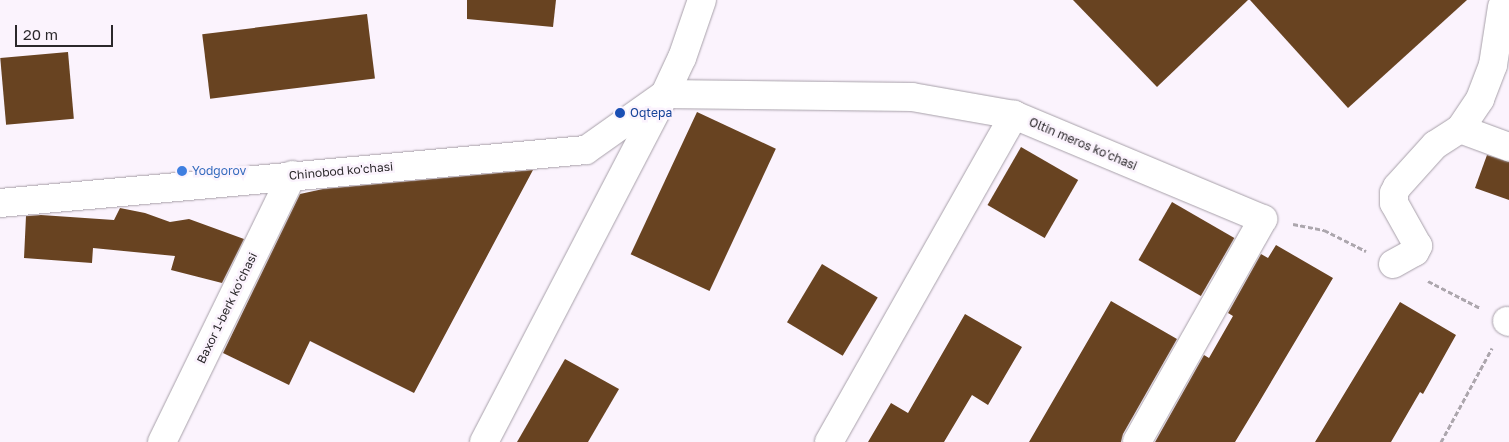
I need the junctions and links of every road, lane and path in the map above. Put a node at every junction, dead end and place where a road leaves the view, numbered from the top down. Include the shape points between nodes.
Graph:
1 (702, 0) edge
2 (1504, 5) edge
3 (665, 94) junction
4 (1014, 115) junction
5 (1460, 129) junction
6 (1509, 147) edge
7 (292, 175) junction
8 (0, 203) edge
9 (1263, 219) junction
10 (1393, 264) junction
11 (1508, 322) edge
12 (162, 442) edge
13 (484, 442) edge
14 (829, 442) edge
15 (1137, 442) edge
16 (1440, 442) edge

1 - 3 street
2 - 5 street via 1493,66 1480,99
3 - 4 street via 912,97
3 - 7 street, Chinobod ko'chasi via 586,150
3 - 13 street
4 - 9 street, Oltin meros ko'chasi
4 - 14 street, Oltin meros ko'chasi
5 - 6 street
5 - 10 street via 1435,145 1394,193 1394,203 1418,246 1415,252
7 - 8 street, Chinobod ko'chasi
7 - 12 street, Baxor 1-berk ko'chasi
9 - 10 path via 1324,230
9 - 15 street
10 - 11 path
11 - 16 path

